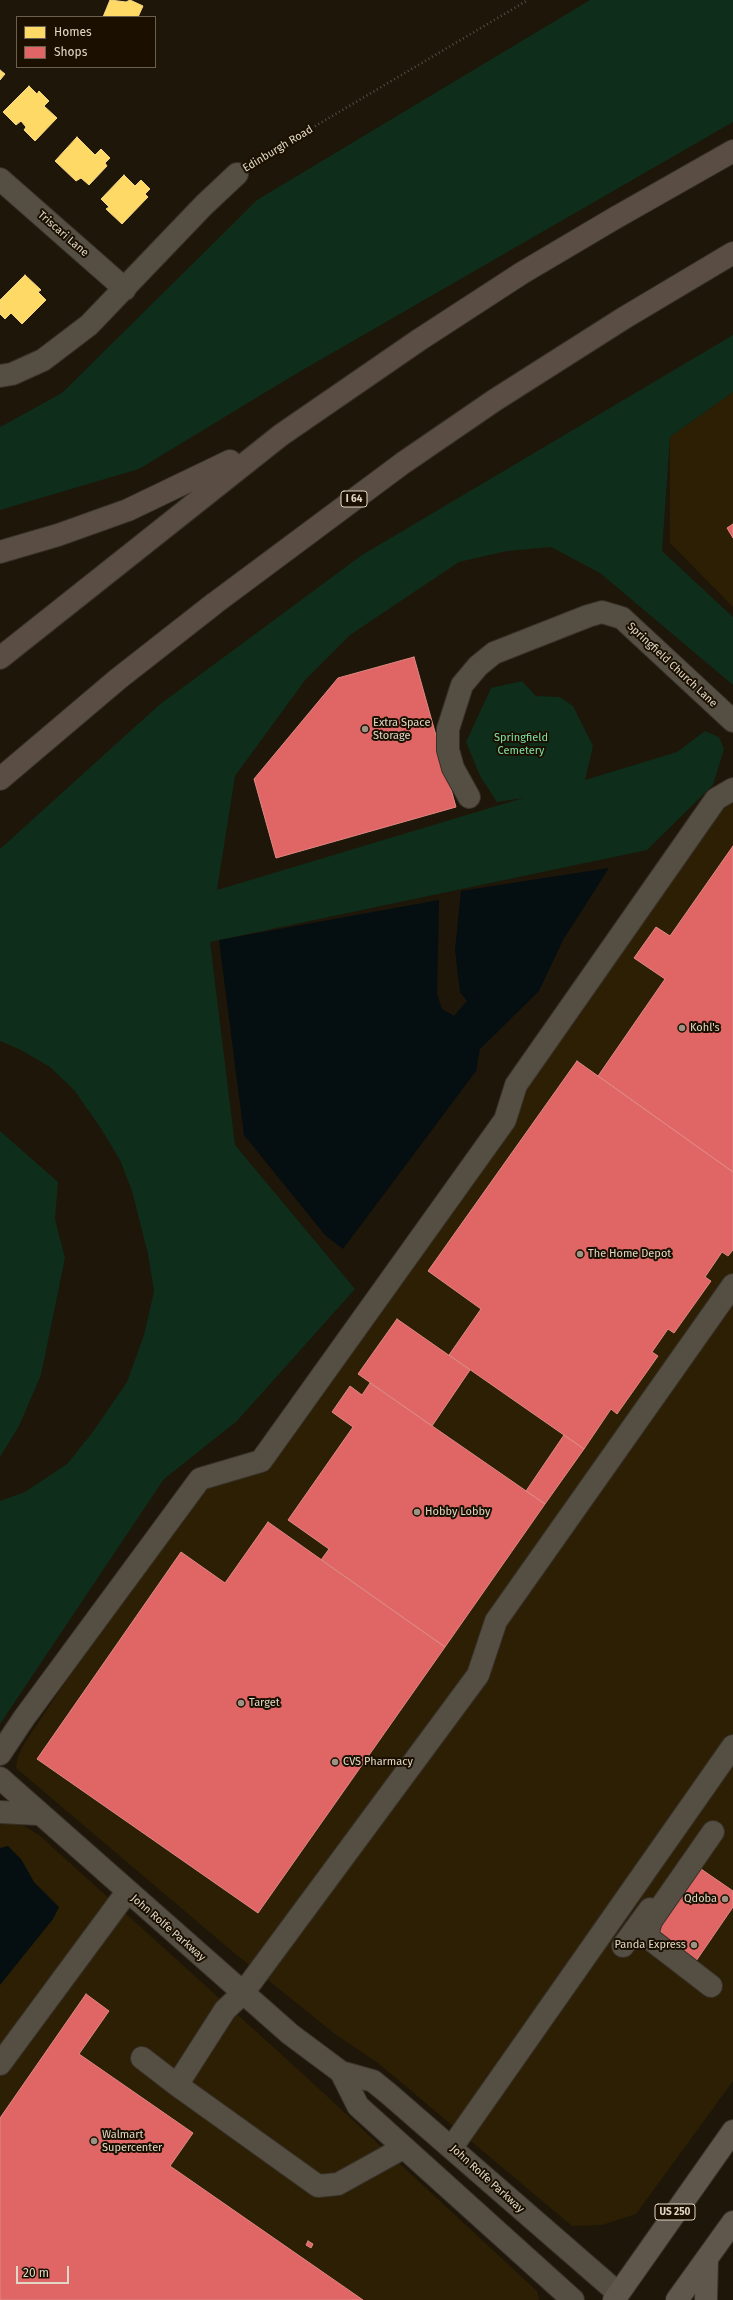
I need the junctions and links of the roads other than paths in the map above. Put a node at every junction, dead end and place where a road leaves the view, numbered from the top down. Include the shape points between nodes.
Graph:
1 (733, 152) edge
2 (237, 174) road end
3 (0, 179) edge
4 (733, 253) edge
5 (125, 289) junction
6 (0, 376) edge
7 (281, 435) junction
8 (0, 552) edge
9 (0, 658) edge
10 (733, 722) edge
11 (0, 779) edge
12 (733, 789) edge
13 (469, 798) dead end
14 (733, 1285) edge
15 (733, 1746) edge
16 (0, 1754) edge
17 (0, 1778) edge
18 (0, 1812) edge
19 (38, 1814) junction
20 (127, 1892) junction
21 (623, 1946) dead end
22 (711, 1986) dead end
23 (243, 1993) junction
24 (142, 2058) dead end
25 (0, 2064) edge
26 (341, 2072) junction
27 (177, 2085) junction
28 (733, 2131) edge
29 (452, 2147) junction
30 (403, 2148) junction
31 (733, 2222) edge
32 (707, 2258) junction
33 (619, 2298) edge
34 (574, 2300) edge
35 (677, 2300) edge
36 (706, 2300) edge

1 - 7 highway via 522,273
2 - 5 street, Edinburgh Road via 204,205
3 - 5 street, Triscari Lane
4 - 11 highway, I 64 via 624,318 502,396 403,464 215,603 112,684
5 - 6 street, Edinburgh Road via 89,325 43,360 12,374
7 - 8 highway via 204,475 128,510
7 - 9 highway
10 - 13 street, Springfield Church Lane via 622,618 602,612 588,616 494,652 462,685 448,729 448,750 453,768
12 - 16 street via 716,799 516,1085 505,1120 261,1461 200,1479
14 - 23 street via 496,1621 478,1675
15 - 29 street
17 - 19 street, John Rolfe Parkway
18 - 19 street
19 - 20 street, John Rolfe Parkway
20 - 23 street, John Rolfe Parkway
20 - 25 street
21 - 22 street via 710,1830 648,1930 650,1939
23 - 26 street, John Rolfe Parkway via 290,2034
23 - 27 street via 225,2010
24 - 27 street
26 - 29 street, John Rolfe Parkway via 372,2081
26 - 30 street, John Rolfe Parkway via 358,2106
27 - 30 street via 318,2186 338,2184
28 - 33 main road, US 250
29 - 33 street, John Rolfe Parkway
30 - 34 street, John Rolfe Parkway
31 - 32 main road
32 - 35 main road
32 - 36 main road

